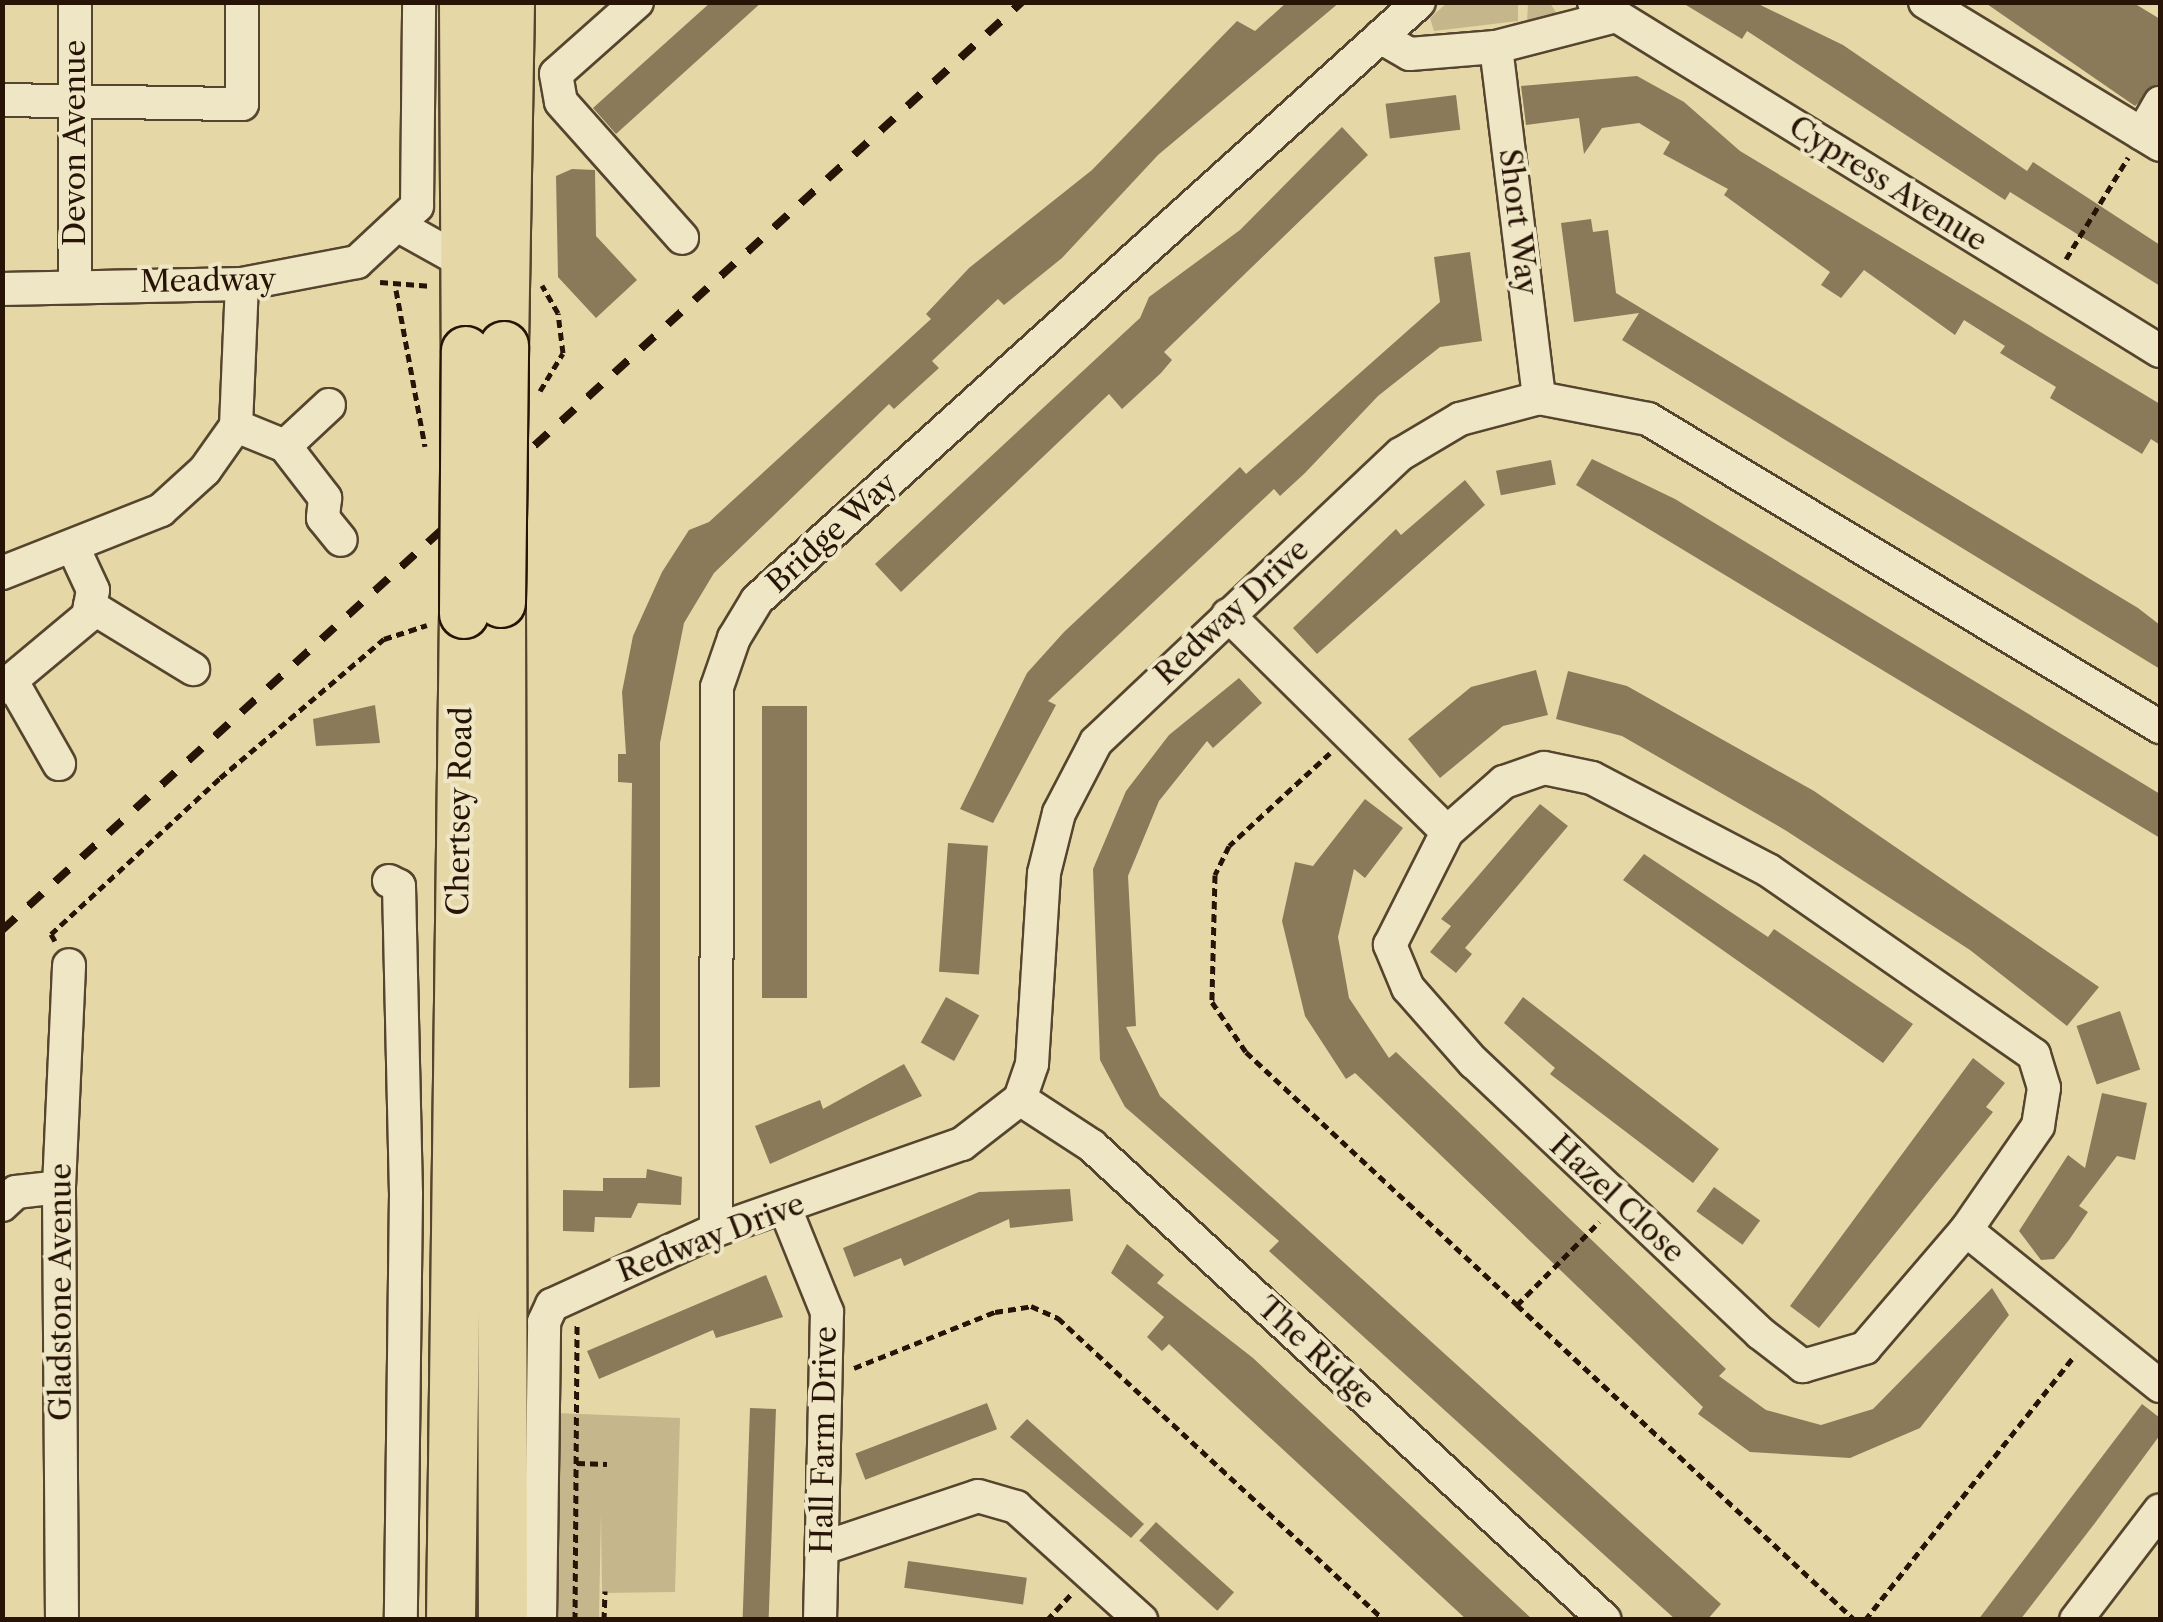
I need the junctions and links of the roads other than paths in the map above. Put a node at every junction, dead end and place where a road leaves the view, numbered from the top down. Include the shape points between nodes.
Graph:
1 (74, 2) edge
2 (242, 2) edge
3 (420, 2) edge
4 (464, 2) edge
5 (510, 2) edge
6 (1418, 2) edge
7 (1924, 2) edge
8 (628, 6) edge
9 (1605, 9) edge
10 (1380, 37) junction
11 (1496, 47) junction
12 (2, 100) edge
13 (75, 103) junction
14 (2160, 103) edge
15 (2151, 139) edge
16 (399, 226) junction
17 (682, 238) dead end
18 (451, 275) junction
19 (75, 284) junction
20 (242, 284) junction
21 (2, 289) edge
22 (485, 348) junction
23 (2160, 350) edge
24 (1539, 398) junction
25 (330, 405) dead end
26 (236, 426) junction
27 (285, 446) junction
28 (341, 540) dead end
29 (74, 549) junction
30 (2, 573) edge
31 (90, 606) junction
32 (469, 612) junction
33 (1228, 615) junction
34 (193, 669) dead end
35 (8, 686) edge
36 (2160, 727) edge
37 (59, 764) dead end
38 (1447, 832) junction
39 (389, 881) dead end
40 (69, 965) road end
41 (1020, 1098) junction
42 (59, 1188) junction
43 (2, 1205) edge
44 (785, 1208) junction
45 (716, 1230) junction
46 (1966, 1230) junction
47 (2160, 1386) edge
48 (2160, 1510) edge
49 (823, 1548) junction
50 (62, 1620) edge
51 (401, 1620) edge
52 (451, 1620) edge
53 (503, 1620) edge
54 (540, 1620) edge
55 (820, 1620) edge
56 (1142, 1620) edge
57 (1605, 1620) edge
58 (2076, 1620) edge

1 - 13 street, Devon Avenue
2 - 13 street via 242,104
3 - 16 street via 417,206
4 - 18 highway, Chertsey Road
5 - 22 highway, Chertsey Road
6 - 10 street, Bridge Way
7 - 15 street
8 - 17 street via 556,74 561,102
9 - 11 street, Cypress Avenue
9 - 23 street, Cypress Avenue
10 - 11 street via 1410,54
10 - 45 street, Bridge Way via 757,600 734,638 717,687
11 - 24 street, Short Way
12 - 13 street
13 - 19 street, Devon Avenue
14 - 15 street
16 - 18 street
16 - 20 street, Meadway via 357,262
18 - 22 highway, Chertsey Road
19 - 20 street, Meadway
19 - 21 street, Meadway
20 - 26 street
22 - 32 highway, Chertsey Road, bridge
24 - 33 street, Redway Drive via 1460,419 1401,454
24 - 36 street, Redway Drive via 1648,419
25 - 27 street
26 - 27 street
26 - 29 street via 161,510
27 - 28 street
29 - 30 street
29 - 31 street via 93,590
31 - 34 street
31 - 35 street
32 - 52 highway, Chertsey Road
32 - 53 highway, Chertsey Road
33 - 38 street
33 - 41 street, Redway Drive via 1096,742 1059,813 1044,873 1032,1064
35 - 37 street
38 - 46 street, Hazel Close via 1504,782 1544,768 1592,778 1768,870 2007,1033 2034,1055 2044,1088 2038,1126
38 - 46 street, Hazel Close via 1390,945 1408,988 1618,1202 1804,1366 1865,1348
39 - 51 street via 400,886 406,1174
40 - 42 street, Gladstone Avenue
41 - 44 street, Redway Drive via 962,1144
41 - 57 street, The Ridge via 1092,1146
42 - 43 street via 16,1192
42 - 50 street, Gladstone Avenue
44 - 45 street, Redway Drive
44 - 49 street, Hall Farm Drive via 827,1312
45 - 54 street, Redway Drive via 577,1291 552,1305 544,1322
46 - 47 street
48 - 58 street
49 - 55 street, Hall Farm Drive
49 - 56 street via 978,1496 1016,1507

